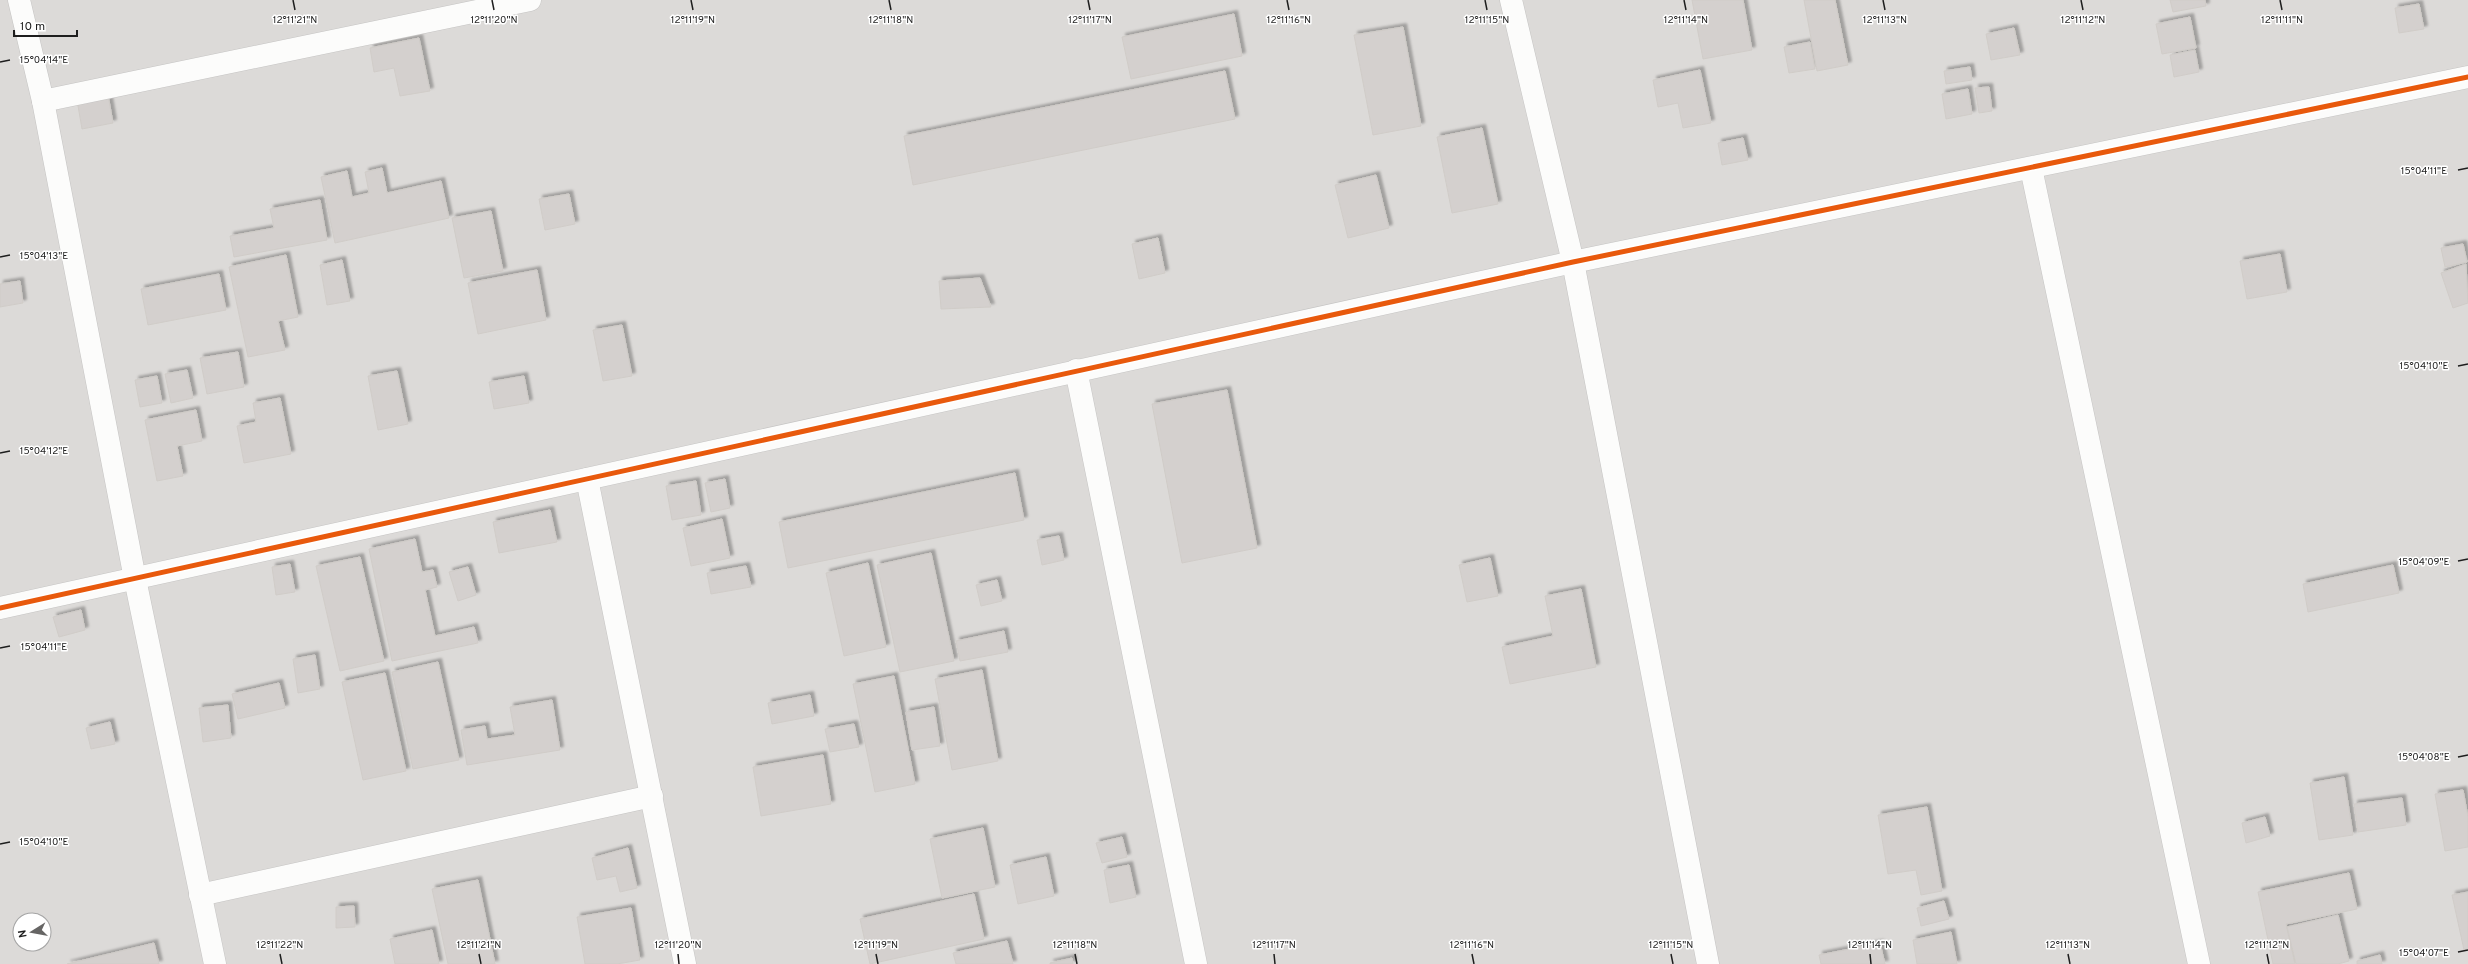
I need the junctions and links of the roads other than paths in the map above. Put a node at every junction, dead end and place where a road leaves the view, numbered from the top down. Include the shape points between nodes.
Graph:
1 (19, 0) edge
2 (530, 0) edge
3 (1511, 0) edge
4 (2468, 77) edge
5 (43, 101) junction
6 (2031, 168) junction
7 (1573, 262) junction
8 (1076, 370) junction
9 (587, 479) junction
10 (135, 579) junction
11 (0, 608) edge
12 (652, 796) junction
13 (200, 895) junction
14 (215, 964) edge
15 (685, 964) edge
16 (1196, 964) edge
17 (1708, 964) edge
18 (2199, 964) edge

1 - 5 street
2 - 5 street
3 - 7 street
4 - 6 street
5 - 10 street
6 - 7 street
6 - 18 street
7 - 8 street
7 - 17 street
8 - 9 street
8 - 16 street
9 - 10 street
9 - 12 street
10 - 11 street
10 - 13 street
12 - 13 street
12 - 15 street
13 - 14 street

